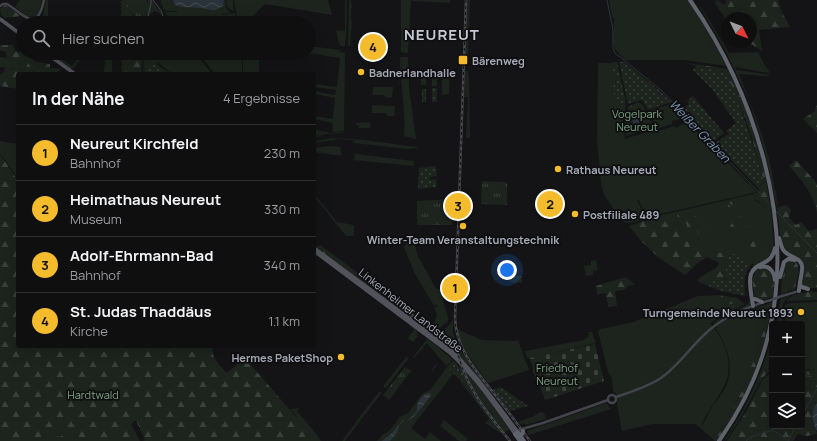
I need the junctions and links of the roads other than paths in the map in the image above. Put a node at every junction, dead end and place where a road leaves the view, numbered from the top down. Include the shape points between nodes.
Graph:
1 (44, 0) edge
2 (690, 0) edge
3 (693, 0) edge
4 (0, 6) edge
5 (25, 16) edge
6 (39, 16) edge
7 (0, 19) edge
8 (16, 31) edge
9 (56, 60) edge
10 (72, 72) edge
11 (774, 208) junction
12 (777, 237) junction
13 (316, 249) edge
14 (316, 252) edge
15 (780, 277) junction
16 (799, 284) junction
17 (808, 289) dead end
18 (798, 291) junction
19 (776, 292) junction
20 (755, 299) junction
21 (762, 302) junction
22 (755, 305) junction
23 (774, 321) edge
24 (769, 342) edge
25 (616, 397) junction
26 (608, 400) junction
27 (520, 434) edge
28 (719, 441) edge
29 (722, 441) edge

1 - 6 main road
2 - 11 highway via 723,54 743,98 759,144
3 - 11 highway via 724,49 746,99 765,156
4 - 5 main road via 7,4
7 - 8 main road
9 - 10 main road
11 - 12 highway
12 - 15 highway
12 - 16 highway via 785,252 802,264
12 - 19 highway
12 - 22 highway via 772,257 755,268 750,275
13 - 27 main road, Linkenheimer Landstraße via 453,351
14 - 27 main road, Linkenheimer Landstraße via 449,352
15 - 18 highway via 785,261 797,261 800,268
15 - 23 highway
16 - 17 highway
16 - 18 highway
18 - 21 main road, bridge
19 - 20 highway via 773,272 767,267 760,267 751,276
19 - 28 highway via 769,331 756,374 739,409
20 - 21 highway
20 - 22 highway
21 - 22 main road
22 - 25 main road via 735,313 711,329 678,364 660,378 642,388
24 - 29 highway via 752,389
25 - 26 main road via 611,395
25 - 26 main road via 614,402
26 - 27 main road via 528,428

